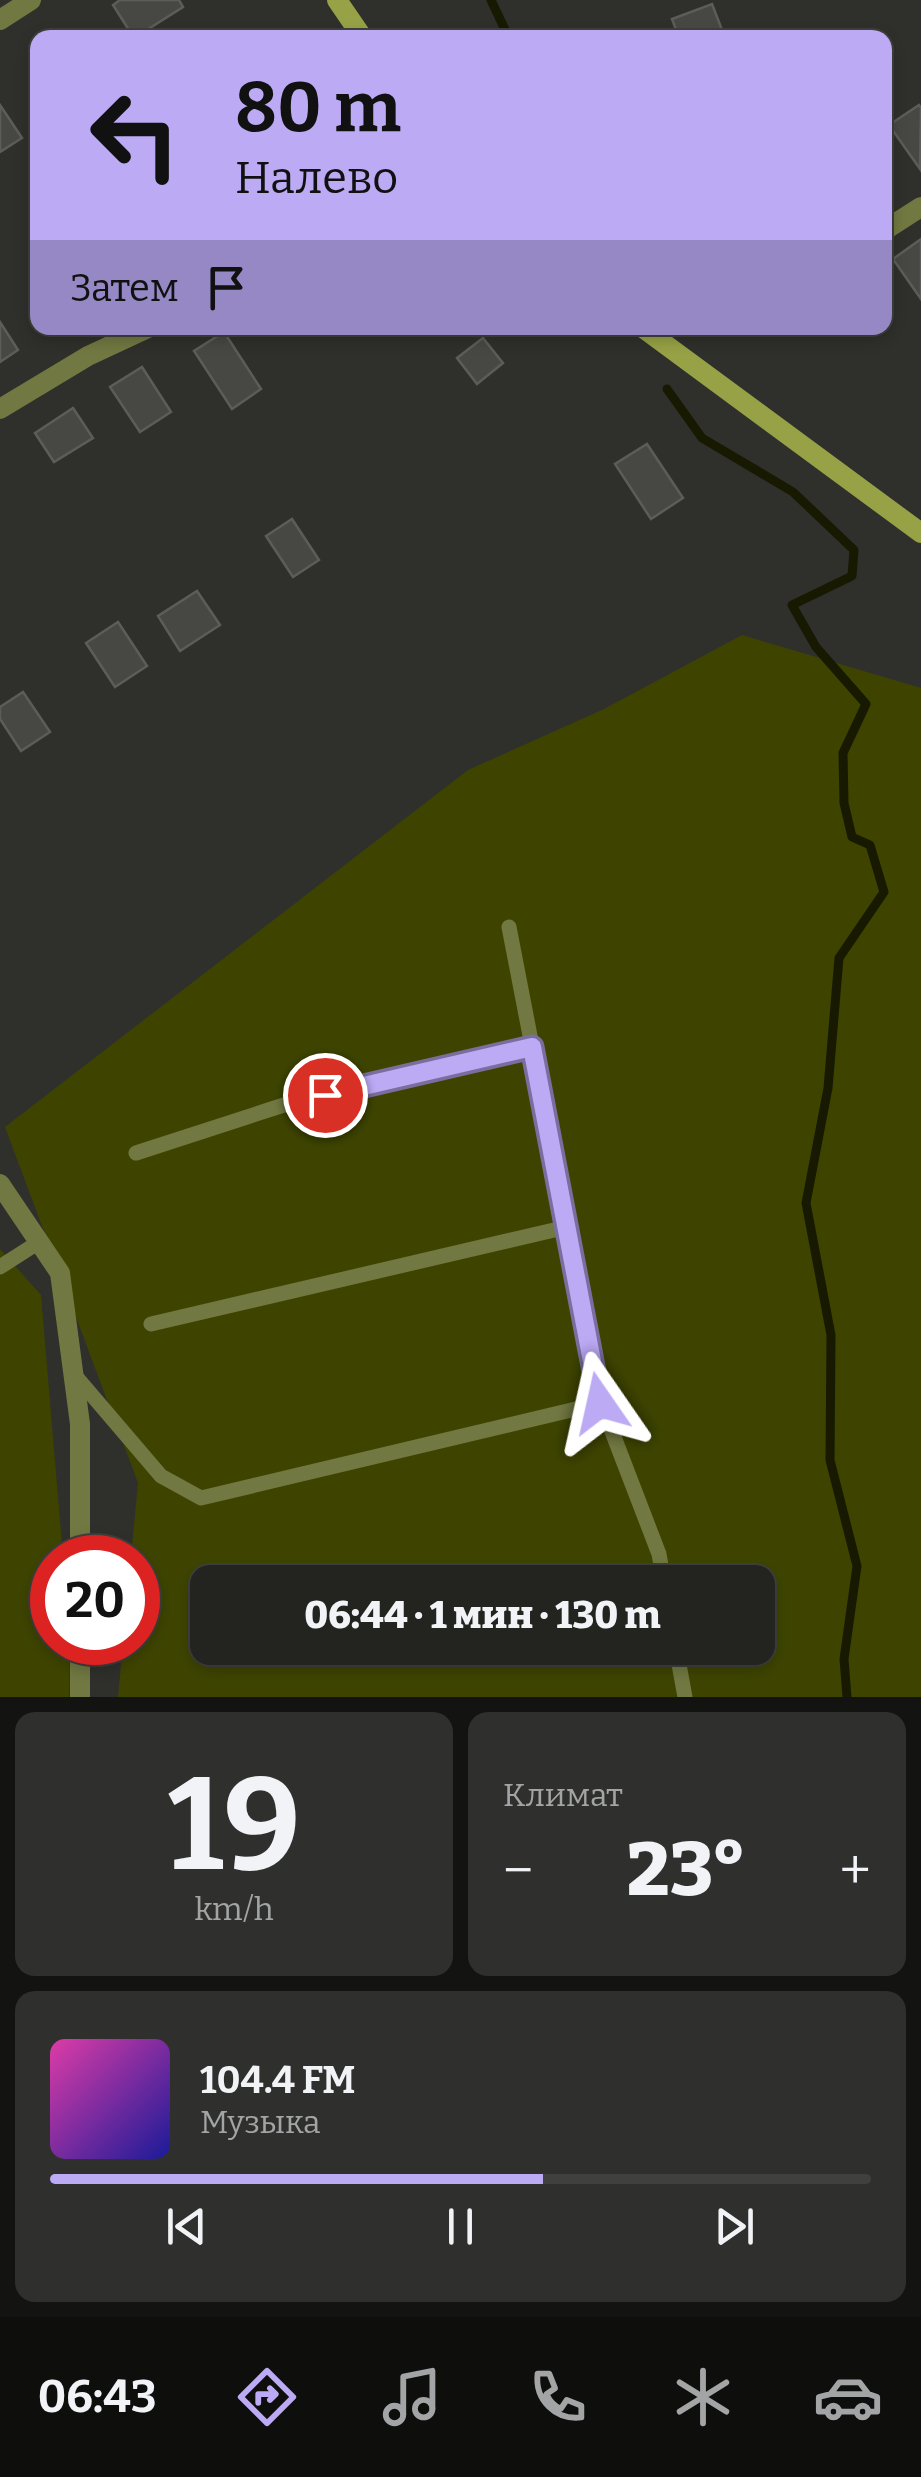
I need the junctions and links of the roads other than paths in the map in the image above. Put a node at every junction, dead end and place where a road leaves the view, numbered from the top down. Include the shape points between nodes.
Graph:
1 (31, 0) edge
2 (337, 0) edge
3 (0, 20) edge
4 (358, 30) edge
5 (921, 207) edge
6 (892, 226) edge
7 (133, 335) edge
8 (652, 335) edge
9 (0, 409) edge
10 (921, 532) edge
11 (509, 927) dead end
12 (532, 1047) junction
13 (136, 1153) dead end
14 (0, 1184) edge
15 (567, 1228) junction
16 (38, 1242) junction
17 (0, 1267) edge
18 (152, 1324) dead end
19 (73, 1373) junction
20 (600, 1403) junction
21 (80, 1535) edge
22 (661, 1565) edge
23 (80, 1665) edge
24 (679, 1665) edge
25 (80, 1697) edge
26 (685, 1697) edge

1 - 3 street
2 - 4 street
5 - 6 street
7 - 9 street
8 - 10 street
11 - 12 lane
12 - 13 lane via 290,1103
12 - 15 lane
14 - 16 street
15 - 18 lane
15 - 20 lane
16 - 17 lane
16 - 19 street via 60,1273
19 - 20 lane via 162,1476 201,1498
19 - 21 street
20 - 22 lane
23 - 25 street
24 - 26 lane

